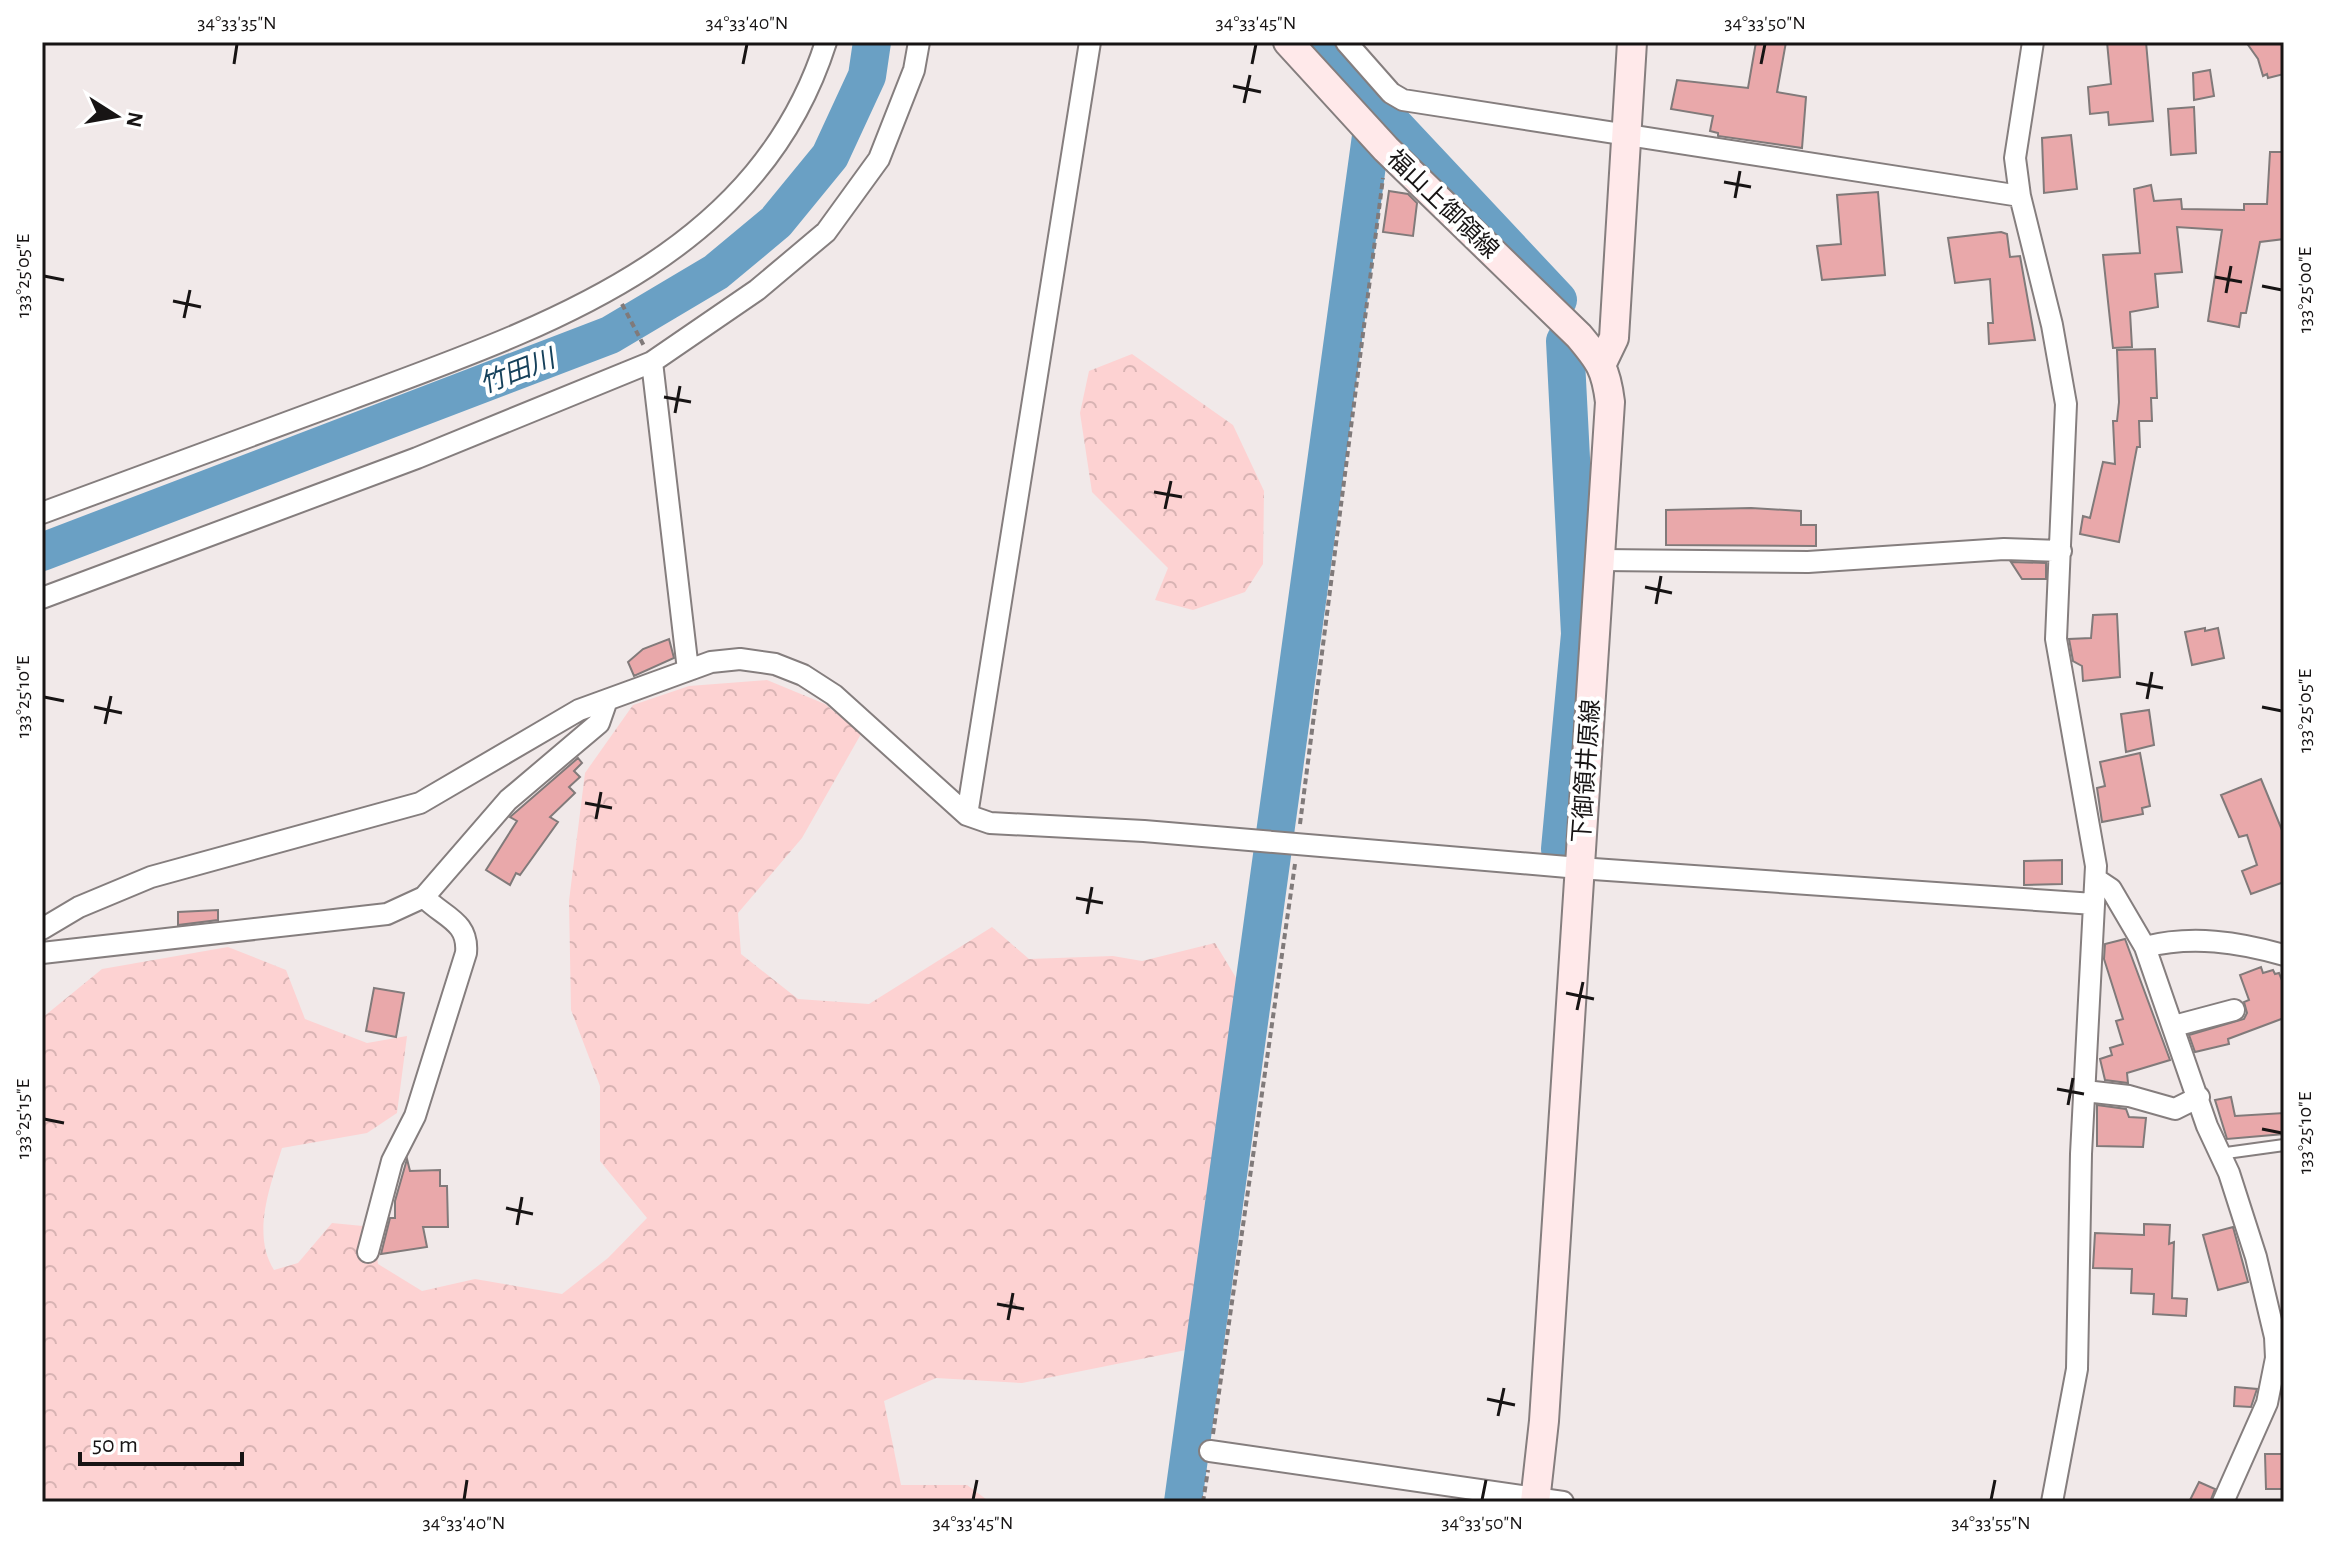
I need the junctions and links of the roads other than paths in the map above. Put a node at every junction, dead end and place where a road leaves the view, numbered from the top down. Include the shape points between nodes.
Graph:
1 (826, 42) edge
2 (919, 42) edge
3 (1090, 42) edge
4 (1288, 42) edge
5 (1346, 42) edge
6 (1632, 42) edge
7 (2033, 42) edge
8 (1626, 136) junction
9 (2020, 196) junction
10 (650, 359) junction
11 (1602, 363) junction
12 (42, 513) edge
13 (2061, 551) junction
14 (1601, 560) junction
15 (42, 598) edge
16 (688, 670) junction
17 (607, 700) junction
18 (967, 815) junction
19 (1579, 868) junction
20 (2096, 879) junction
21 (424, 897) junction
22 (2094, 904) junction
23 (42, 929) edge
24 (42, 953) edge
25 (2148, 954) junction
26 (2284, 955) edge
27 (2245, 958) dead end
28 (2234, 1010) dead end
29 (2174, 1026) junction
30 (2085, 1091) junction
31 (2199, 1097) junction
32 (2284, 1145) edge
33 (2219, 1154) junction
34 (368, 1252) dead end
35 (1210, 1451) dead end
36 (1544, 1501) edge
37 (2052, 1502) edge
38 (2223, 1502) edge

1 - 12 street via 783,139 734,198 664,257 518,337
2 - 10 street via 914,70 879,159 826,232 757,290
3 - 18 street
4 - 11 main road, 福山上御領線 via 1386,149
5 - 8 street via 1403,100
6 - 8 main road
7 - 9 street via 2016,144
8 - 9 street
8 - 11 main road via 1614,338
9 - 13 street via 2066,404
10 - 15 street via 417,458
10 - 16 street
11 - 14 main road, 下御領井原線 via 1610,402
13 - 14 street via 2004,549 1808,562
13 - 20 street via 2056,639
14 - 19 main road, 下御領井原線
16 - 17 street
16 - 18 street via 740,659 803,675 834,695
17 - 21 street via 599,723 508,800
17 - 23 street via 579,710 420,803 151,877
18 - 19 street via 990,823
19 - 22 street
19 - 36 main road, 下御領井原線 via 1544,1421
20 - 22 street
20 - 25 street via 2111,889
21 - 24 street via 387,914
21 - 34 street via 462,926 468,937 466,953 415,1116 392,1161
22 - 30 street
25 - 26 street via 2203,940
25 - 27 street
25 - 29 street
28 - 29 street
29 - 31 street
30 - 31 street via 2175,1109
30 - 37 street via 2077,1369
31 - 33 street
32 - 33 lane
33 - 38 street via 2256,1257 2276,1358 2267,1403
35 - 36 street

